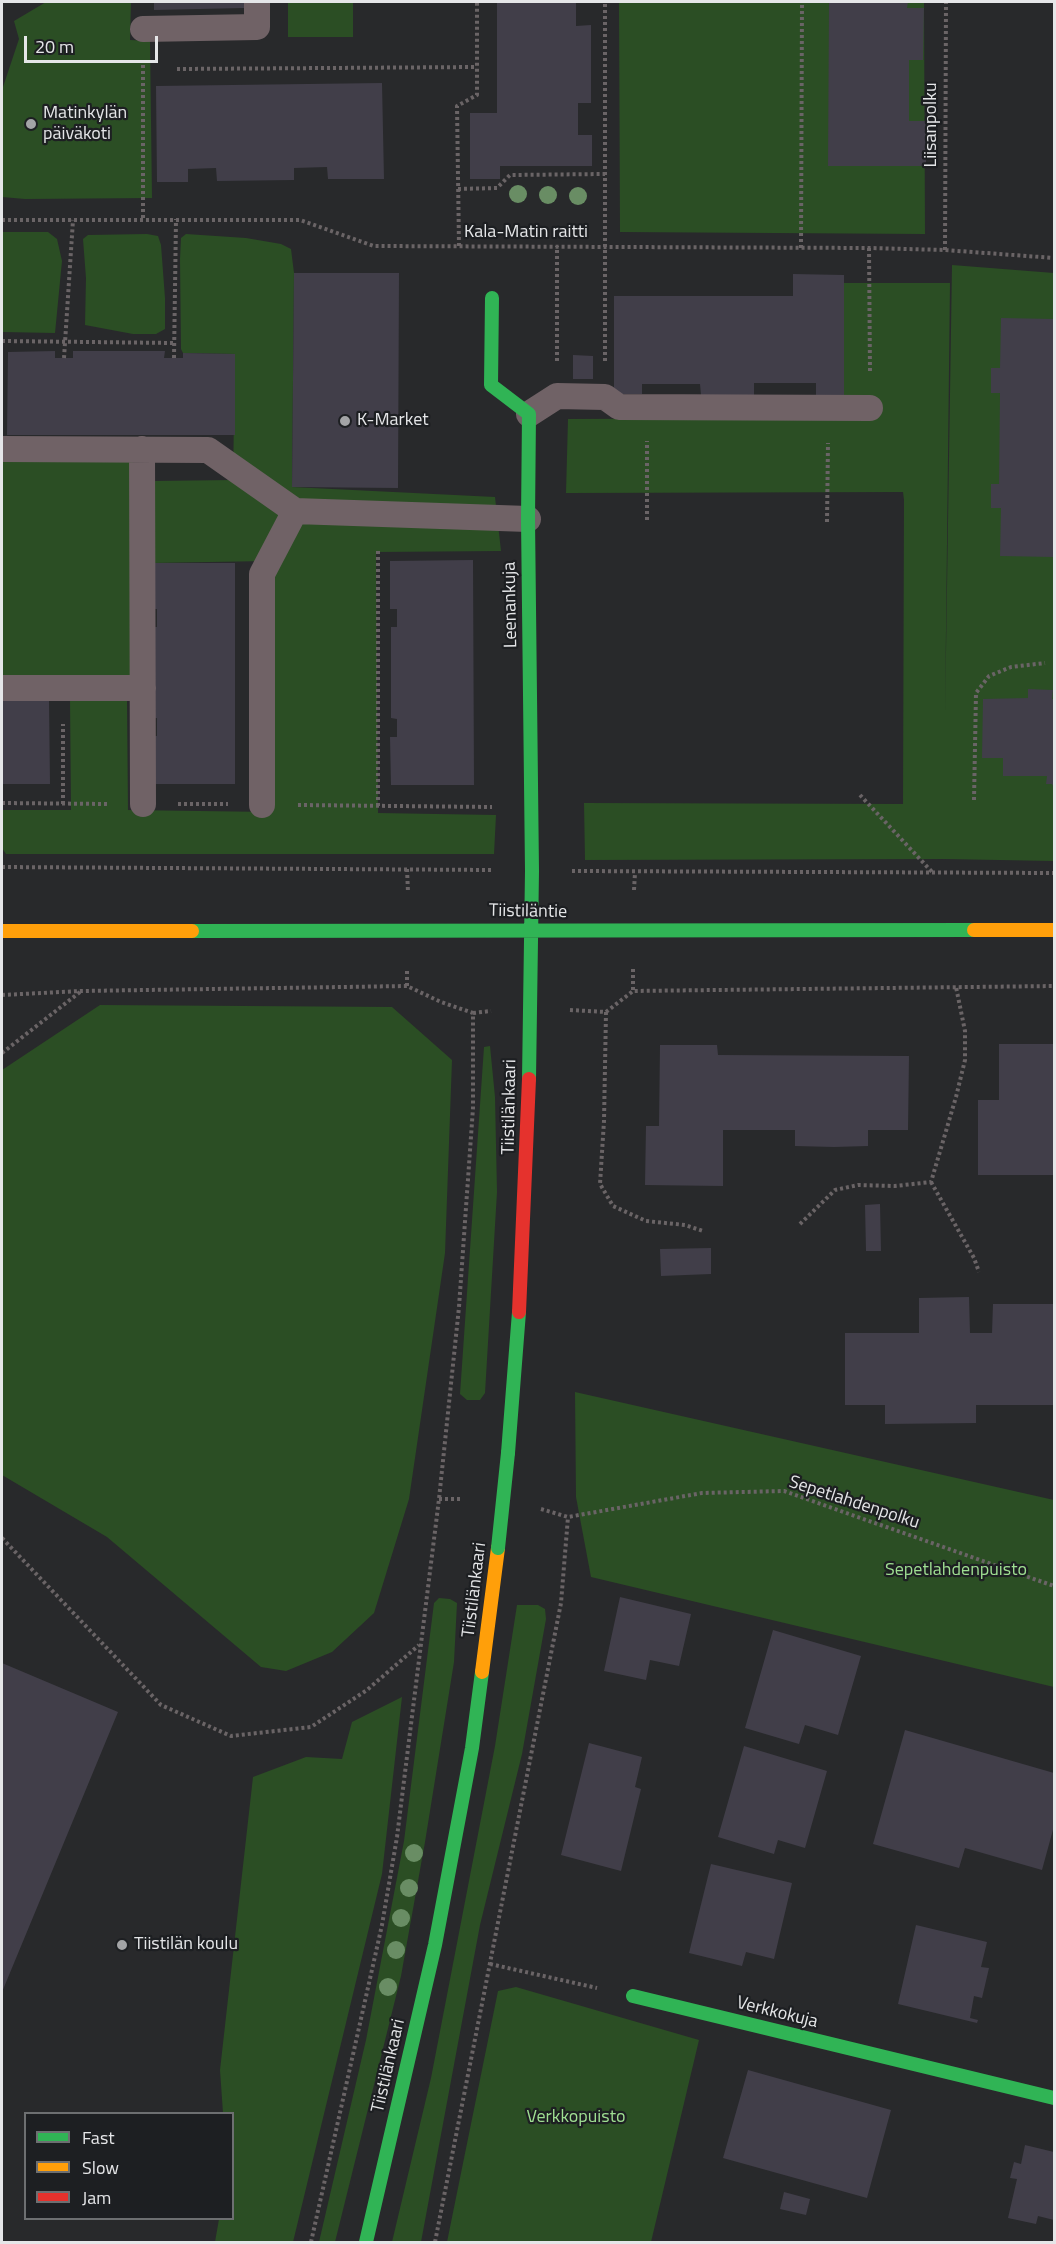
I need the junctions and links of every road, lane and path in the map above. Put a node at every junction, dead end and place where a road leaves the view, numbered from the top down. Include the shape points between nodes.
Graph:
1 (257, 2) edge
2 (477, 2) edge
3 (605, 2) edge
4 (802, 2) edge
5 (946, 2) edge
6 (143, 29) joint
7 (477, 67) junction
8 (177, 69) dead end
9 (605, 174) junction
10 (458, 189) junction
11 (143, 219) junction
12 (176, 219) junction
13 (2, 220) edge
14 (73, 220) junction
15 (459, 246) junction
16 (557, 246) junction
17 (605, 247) junction
18 (801, 248) junction
19 (869, 248) junction
20 (945, 249) junction
21 (1054, 258) edge
22 (492, 298) dead end
23 (556, 303) dead end
24 (2, 341) edge
25 (66, 342) junction
26 (174, 343) junction
27 (64, 358) dead end
28 (174, 358) dead end
29 (605, 397) junction
30 (648, 408) junction
31 (870, 408) joint
32 (828, 409) junction
33 (529, 414) junction
34 (2, 449) edge
35 (142, 449) junction
36 (295, 511) junction
37 (528, 519) junction
38 (647, 520) dead end
39 (827, 522) dead end
40 (388, 551) dead end
41 (1046, 663) dead end
42 (2, 688) edge
43 (63, 688) junction
44 (143, 688) junction
45 (860, 795) dead end
46 (974, 801) dead end
47 (2, 803) edge
48 (63, 804) junction
49 (143, 804) junction
50 (262, 805) junction
51 (378, 806) junction
52 (531, 807) junction
53 (933, 873) dead end
54 (531, 930) junction
55 (1054, 930) edge
56 (2, 931) edge
57 (1054, 986) edge
58 (956, 987) junction
59 (81, 991) junction
60 (2, 995) edge
61 (530, 1007) junction
62 (606, 1012) junction
63 (473, 1013) junction
64 (2, 1053) edge
65 (931, 1182) junction
66 (800, 1224) dead end
67 (703, 1231) dead end
68 (979, 1272) dead end
69 (2, 1538) edge
70 (1054, 1586) edge
71 (420, 1644) junction
72 (490, 1964) junction
73 (633, 1996) joint
74 (1054, 2098) edge
75 (311, 2242) edge
76 (366, 2242) edge
77 (435, 2242) edge

1 - 6 lane via 257,27
2 - 7 path
3 - 9 path
4 - 18 path
5 - 20 path, Liisanpolku
6 - 11 path
7 - 8 path
7 - 10 path via 477,95 457,106
9 - 10 path via 510,175 497,188
9 - 17 path
10 - 15 path
11 - 12 path, Kala-Matin raitti
11 - 14 path, Kala-Matin raitti
12 - 15 path, Kala-Matin raitti via 300,220 374,246
12 - 26 path
13 - 14 path, Kala-Matin raitti
14 - 25 path
15 - 16 path, Kala-Matin raitti
16 - 17 path, Kala-Matin raitti
16 - 23 path
17 - 18 path, Kala-Matin raitti
17 - 29 path
18 - 19 path, Kala-Matin raitti
19 - 20 path, Kala-Matin raitti
19 - 31 path
20 - 21 path, Kala-Matin raitti
22 - 33 street via 491,385
24 - 25 path
25 - 26 path
25 - 27 path
26 - 28 path
29 - 30 lane via 619,407
29 - 33 lane via 557,396
30 - 32 lane
30 - 38 path
31 - 32 lane
32 - 39 path
33 - 37 street, Leenankuja
34 - 35 lane
35 - 36 lane via 208,450
35 - 44 lane
36 - 37 lane
36 - 50 lane via 262,574
37 - 52 street, Leenankuja
40 - 51 path via 376,551
41 - 46 path via 1011,667 989,676 976,693
42 - 43 lane
43 - 44 lane
43 - 48 path
44 - 49 lane
45 - 53 path
47 - 48 path
48 - 49 path
49 - 50 path
50 - 51 path
51 - 52 path
52 - 54 street, Leenankuja
54 - 55 street, Tiistiläntie
54 - 56 street, Tiistiläntie
54 - 61 street, Tiistilänkaari
57 - 58 path
58 - 62 path via 633,991
58 - 65 path via 965,1031 965,1060
59 - 60 path
59 - 63 path via 407,986
59 - 64 path
61 - 62 path
61 - 63 path
61 - 76 street, Tiistilänkaari, bridge via 522,1276 498,1548 472,1748 437,1933
62 - 67 path via 600,1184 613,1206 646,1221
63 - 71 path via 474,1108 459,1307
65 - 66 path via 858,1185 835,1190
65 - 68 path
69 - 71 path via 161,1705 231,1736 311,1727 367,1690
70 - 72 path, Sepetlahdenpolku via 784,1491 702,1492 568,1517 561,1603
71 - 75 path via 397,1838 382,1924
72 - 73 path
72 - 77 path
73 - 74 street, Verkkokuja

